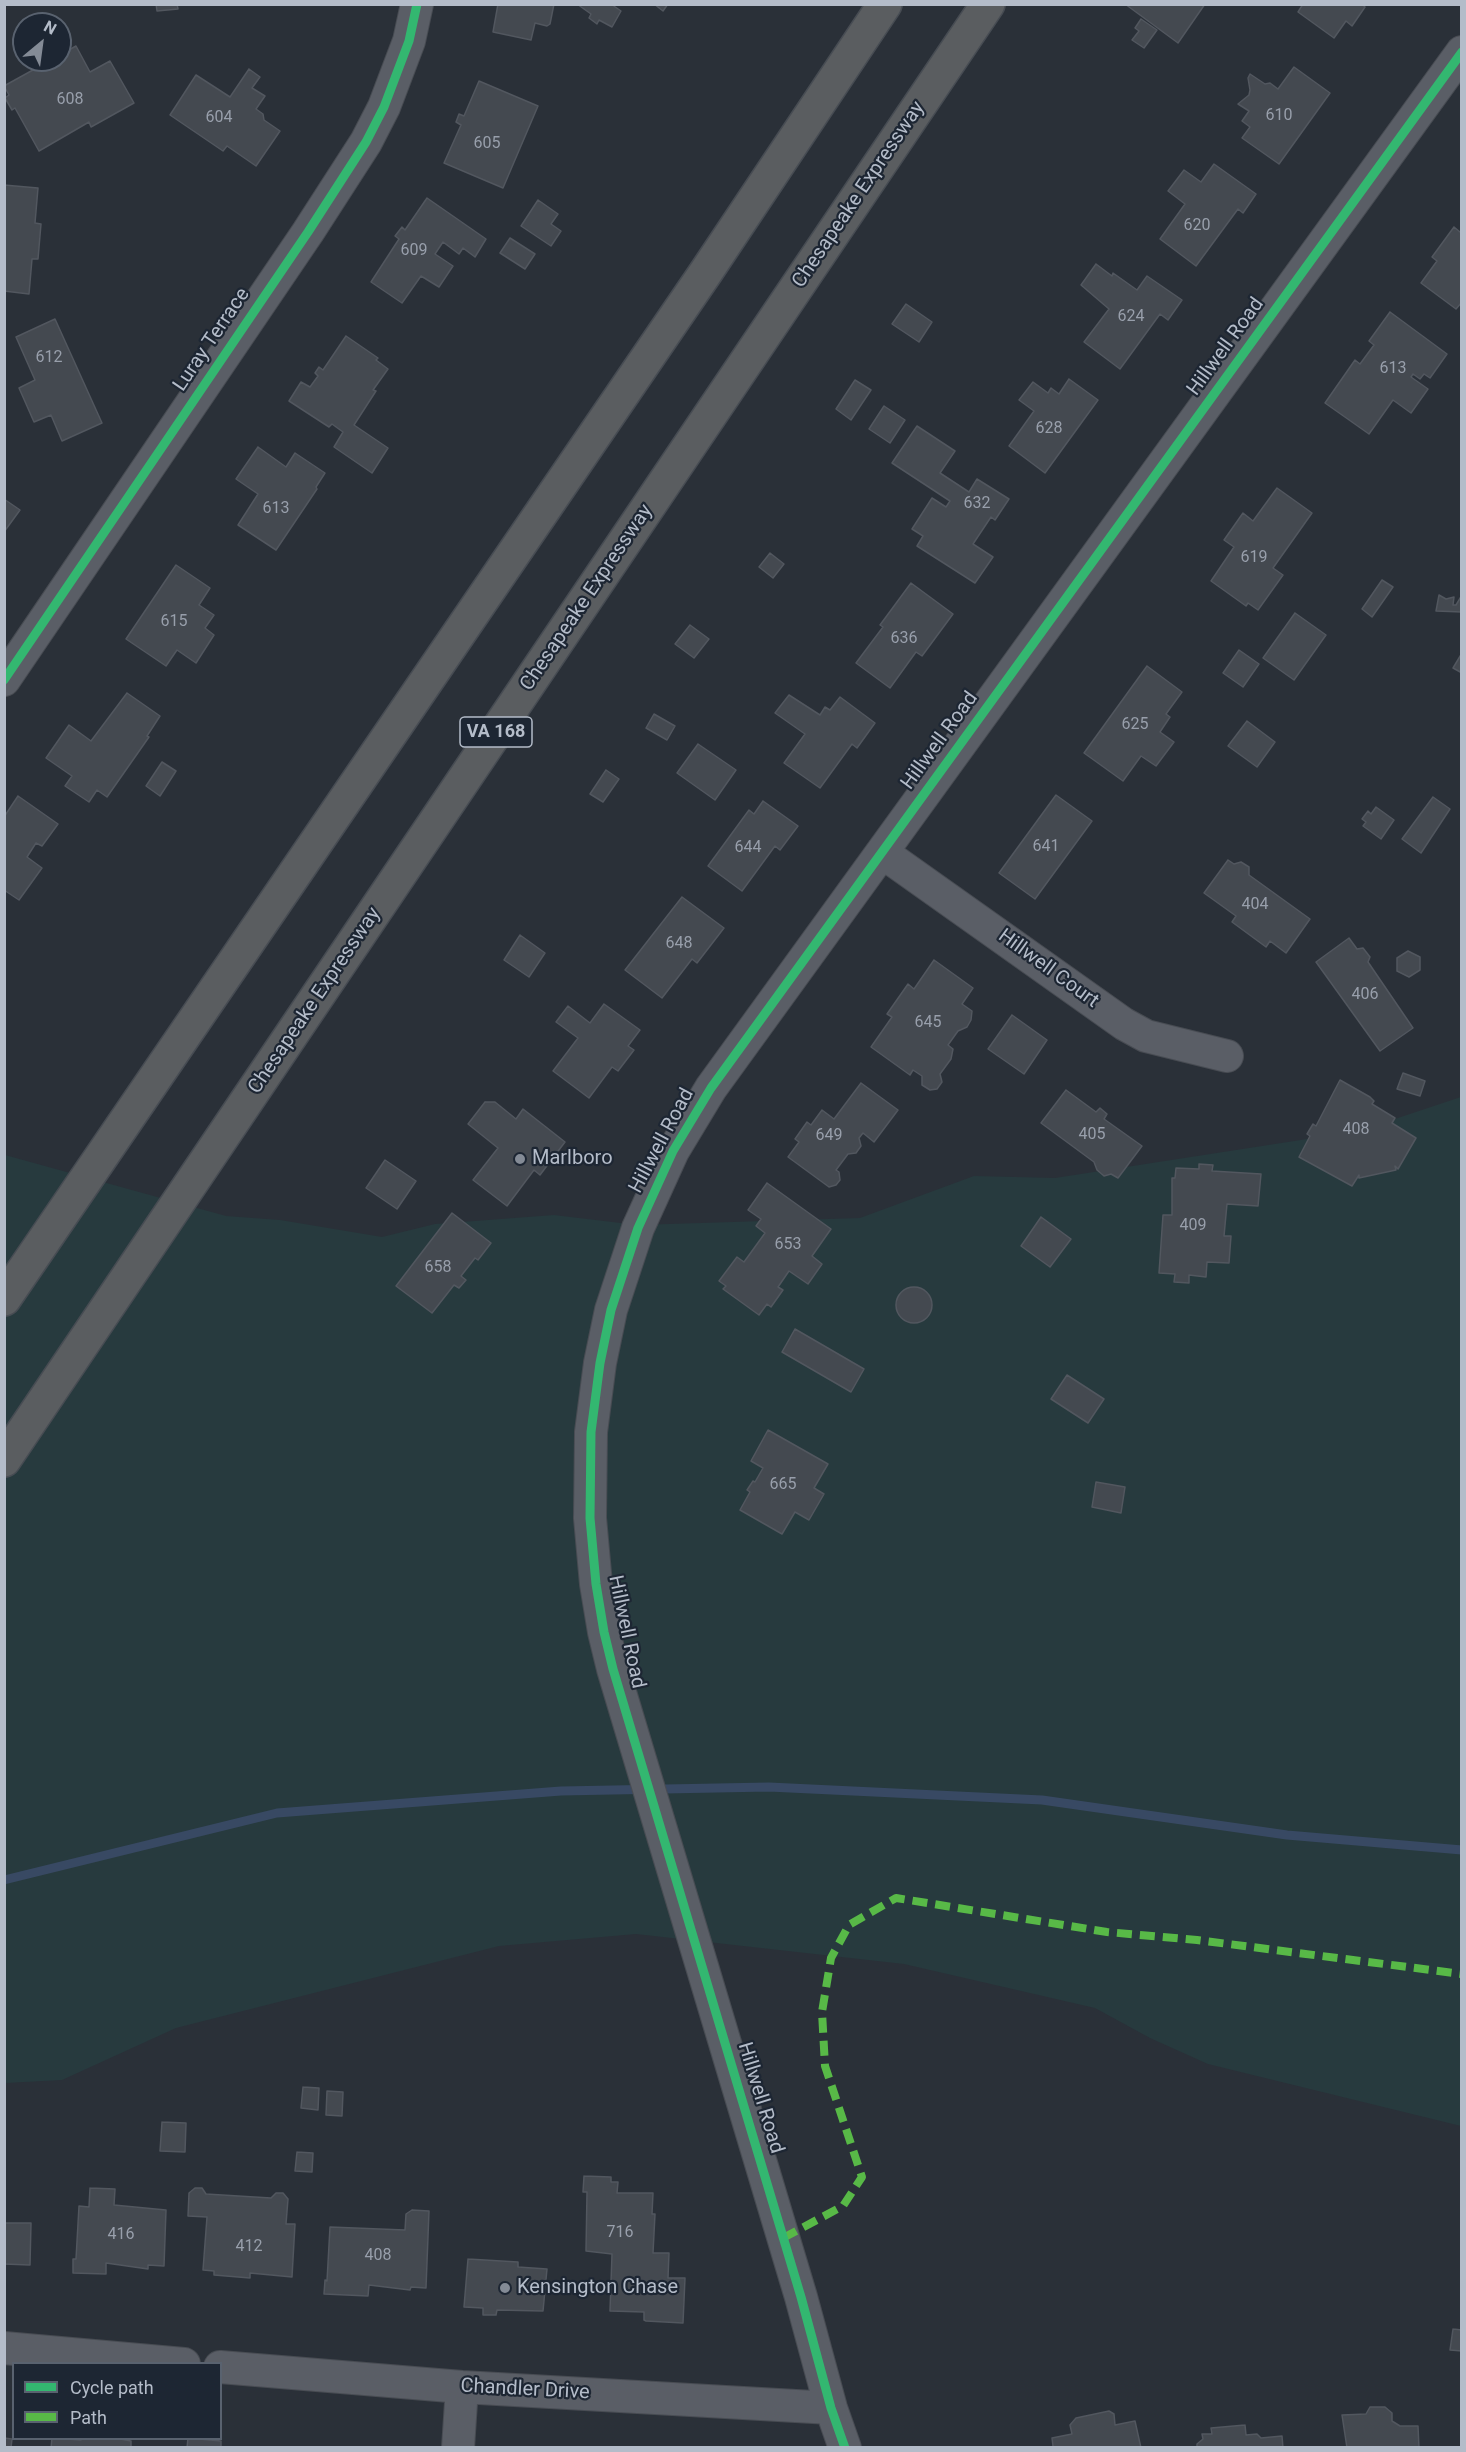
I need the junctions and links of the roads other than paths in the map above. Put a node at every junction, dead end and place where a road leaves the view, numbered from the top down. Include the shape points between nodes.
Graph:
1 (417, 4) edge
2 (885, 4) edge
3 (988, 4) edge
4 (1461, 52) edge
5 (4, 680) edge
6 (882, 853) junction
7 (1227, 1056) dead end
8 (4, 1299) edge
9 (4, 1460) edge
10 (4, 2348) edge
11 (162, 2362) edge
12 (222, 2367) edge
13 (462, 2387) junction
14 (831, 2408) junction
15 (458, 2448) edge
16 (845, 2448) edge

1 - 5 street, Luray Terrace via 409,41 366,142
2 - 8 highway
3 - 9 highway, Chesapeake Expressway / VA 168
4 - 6 street, Hillwell Road
6 - 7 street, Hillwell Court via 1146,1036
6 - 14 street, Hillwell Road via 711,1088 673,1151 638,1228 611,1310 591,1432 590,1518 596,1584 613,1669
10 - 11 street
12 - 13 street, Chandler Drive
13 - 14 street, Chandler Drive
13 - 15 street
14 - 16 street, Hillwell Road

